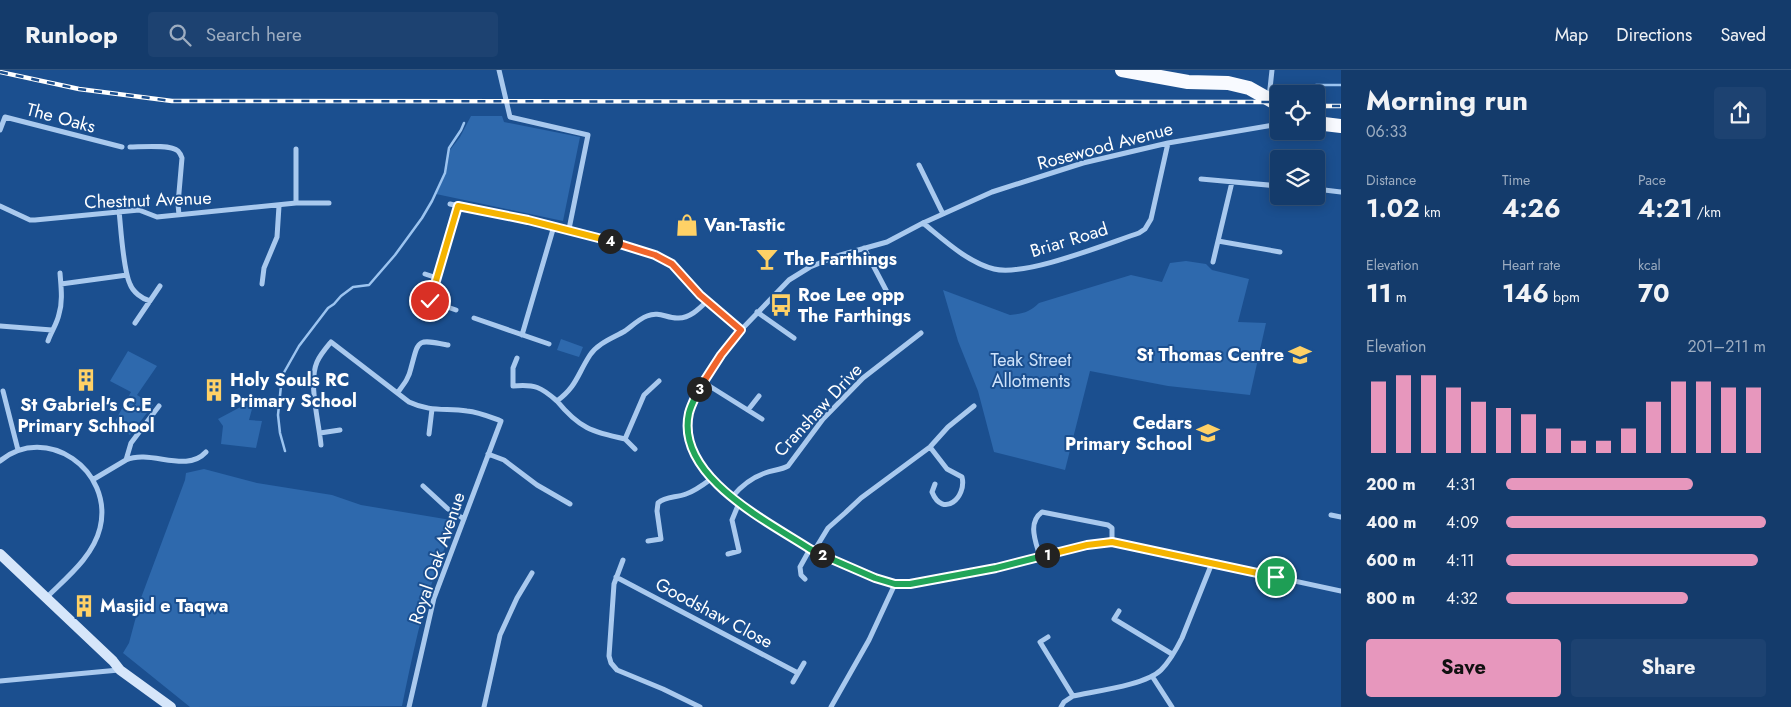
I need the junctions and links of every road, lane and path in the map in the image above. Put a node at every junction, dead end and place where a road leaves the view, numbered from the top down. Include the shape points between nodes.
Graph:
1 (499, 70) edge
2 (1122, 70) edge
3 (1272, 70) edge
4 (1273, 85) edge
5 (1270, 100) edge
6 (1325, 124) edge
7 (1270, 125) edge
8 (1341, 126) edge
9 (0, 130) edge
10 (1168, 142) junction
11 (122, 147) dead end
12 (130, 147) dead end
13 (296, 149) dead end
14 (919, 165) dead end
15 (1201, 179) dead end
16 (1232, 182) junction
17 (1270, 185) edge
18 (1325, 191) edge
19 (1341, 192) edge
20 (296, 203) junction
21 (329, 203) dead end
22 (450, 204) dead end
23 (0, 206) edge
24 (279, 206) junction
25 (458, 206) junction
26 (119, 211) junction
27 (943, 214) junction
28 (179, 215) junction
29 (923, 223) junction
30 (554, 226) junction
31 (569, 229) junction
32 (1218, 240) junction
33 (864, 248) junction
34 (1280, 252) dead end
35 (1213, 262) dead end
36 (60, 273) dead end
37 (425, 274) dead end
38 (126, 275) junction
39 (437, 278) junction
40 (61, 284) junction
41 (262, 284) dead end
42 (160, 286) dead end
43 (887, 292) dead end
44 (150, 301) junction
45 (707, 302) junction
46 (456, 310) dead end
47 (757, 312) junction
48 (474, 318) dead end
49 (135, 323) dead end
50 (0, 326) edge
51 (52, 330) junction
52 (741, 330) junction
53 (921, 334) dead end
54 (522, 335) junction
55 (794, 338) dead end
56 (48, 341) dead end
57 (549, 344) dead end
58 (448, 345) dead end
59 (517, 358) dead end
60 (659, 381) dead end
61 (703, 382) junction
62 (2, 391) dead end
63 (398, 392) junction
64 (759, 396) dead end
65 (556, 401) junction
66 (159, 406) dead end
67 (974, 406) dead end
68 (432, 409) junction
69 (748, 410) junction
70 (762, 419) dead end
71 (340, 430) dead end
72 (320, 433) junction
73 (429, 434) dead end
74 (625, 439) junction
75 (321, 445) dead end
76 (930, 447) junction
77 (636, 449) dead end
78 (18, 450) junction
79 (206, 452) dead end
80 (488, 454) junction
81 (126, 460) junction
82 (0, 461) edge
83 (94, 479) junction
84 (711, 479) junction
85 (935, 484) dead end
86 (423, 486) dead end
87 (732, 497) junction
88 (739, 502) junction
89 (570, 504) dead end
90 (1331, 515) dead end
91 (1341, 517) edge
92 (464, 519) junction
93 (648, 541) dead end
94 (1112, 542) junction
95 (812, 550) junction
96 (0, 554) edge
97 (728, 554) dead end
98 (1040, 557) junction
99 (623, 560) dead end
100 (1212, 563) junction
101 (532, 573) dead end
102 (616, 577) junction
103 (805, 579) dead end
104 (895, 584) junction
105 (1341, 591) edge
106 (46, 598) junction
107 (1119, 611) dead end
108 (1048, 637) dead end
109 (1172, 654) junction
110 (804, 663) dead end
111 (120, 670) junction
112 (798, 673) junction
113 (1152, 676) junction
114 (0, 681) edge
115 (793, 682) dead end
116 (1073, 696) junction
117 (171, 707) edge
118 (409, 707) edge
119 (484, 707) edge
120 (700, 707) edge
121 (831, 707) edge
122 (1061, 707) edge
123 (1172, 707) edge

1 - 31 street via 510,117 588,135
2 - 5 highway via 1188,82 1228,82 1249,88
3 - 4 street
6 - 8 highway
7 - 10 street, Rosewood Avenue
9 - 11 street, The Oaks via 5,118
10 - 27 street, Rosewood Avenue via 1083,163 992,192
10 - 29 street, Briar Road via 1151,219 1139,233 1045,264 995,269 961,252
12 - 28 street via 168,148 180,153
13 - 20 street
14 - 27 street
15 - 16 street
16 - 17 street
16 - 32 street
18 - 19 street
20 - 21 street, Chestnut Avenue
20 - 24 street, Chestnut Avenue
22 - 25 street
23 - 26 street, Chestnut Avenue via 30,220
24 - 28 street, Chestnut Avenue
24 - 41 street via 276,237 264,268
25 - 30 street
25 - 39 street
26 - 28 street, Chestnut Avenue via 139,210 157,217
26 - 38 street
27 - 29 street, Rosewood Avenue
29 - 33 street, Rosewood Avenue via 886,242
30 - 31 street
30 - 54 street
31 - 45 street via 655,255 679,270
32 - 34 street
32 - 35 street
33 - 43 street
33 - 47 street, Rosewood Avenue via 810,267 789,280
36 - 40 street
37 - 39 street
38 - 40 street
38 - 44 street via 130,286
39 - 46 street via 430,301
40 - 51 street via 59,315
42 - 44 street
44 - 49 street
45 - 52 street
45 - 65 street via 686,317 654,313 646,316 597,347 575,384
47 - 52 street, Rosewood Avenue
47 - 55 street
48 - 54 street
50 - 51 street
51 - 56 street
52 - 61 street, Rosewood Avenue
53 - 87 street, Cranshaw Drive via 864,378 823,419 788,466 752,478
54 - 57 street
58 - 63 street via 422,342 417,347 408,380
59 - 65 street via 513,368 513,386 537,387
60 - 74 street via 644,395
61 - 69 street
61 - 84 street, Rosewood Avenue via 689,413 687,430 693,451
62 - 78 street
63 - 68 street via 409,402
63 - 72 street via 331,342 317,362 314,373
64 - 69 street
65 - 74 street via 575,422
66 - 81 street via 131,443
67 - 76 street
68 - 73 street
68 - 80 street, Royal Oak Avenue via 466,410 501,420
69 - 70 street
71 - 72 street
72 - 75 street
74 - 77 street
76 - 85 street via 947,469 962,477 963,484 956,500 944,505 934,498
76 - 95 street via 861,498 828,528
78 - 82 street
78 - 83 street via 32,447 61,453 80,464
79 - 81 street via 193,460 143,456
80 - 89 street via 504,460
80 - 92 street, Royal Oak Avenue
81 - 83 street
83 - 106 street via 102,515 96,541 80,564
84 - 87 street, Rosewood Avenue
84 - 93 street via 693,491 658,503 661,539
86 - 92 street
87 - 88 street, Rosewood Avenue
88 - 95 street, Rosewood Avenue
88 - 97 street via 732,520 738,551
90 - 91 street
92 - 118 street, Royal Oak Avenue via 434,598
94 - 98 street
94 - 98 street via 1112,528 1108,526 1042,512 1036,516 1033,526
94 - 100 street
95 - 103 street via 800,567 801,576
95 - 104 street, Rosewood Avenue
96 - 106 main road
98 - 104 street via 924,583
99 - 102 street
100 - 105 street
100 - 109 street via 1182,638
101 - 119 street via 500,635
102 - 112 street, Goodshaw Close
102 - 120 street via 612,602 611,664 617,670
104 - 121 street via 870,640
106 - 111 main road
107 - 109 street via 1114,619
108 - 116 street via 1040,642
109 - 113 street via 1161,670
110 - 112 street
111 - 114 street
111 - 117 main road
112 - 115 street
113 - 116 street
113 - 123 street
116 - 122 street

